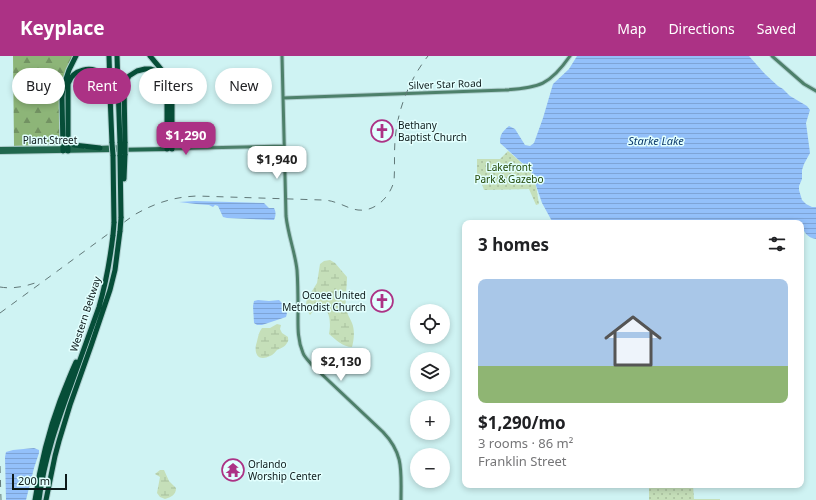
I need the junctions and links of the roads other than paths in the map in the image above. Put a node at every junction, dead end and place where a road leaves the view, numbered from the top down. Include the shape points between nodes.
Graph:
1 (76, 56) edge
2 (109, 56) edge
3 (117, 56) edge
4 (150, 56) edge
5 (282, 56) edge
6 (570, 56) edge
7 (772, 56) edge
8 (109, 68) edge
9 (73, 76) edge
10 (816, 91) edge
11 (283, 98) junction
12 (110, 104) edge
13 (68, 134) junction
14 (122, 143) junction
15 (170, 146) junction
16 (188, 146) joint
17 (284, 146) junction
18 (100, 148) junction
19 (200, 148) junction
20 (0, 149) edge
21 (112, 149) junction
22 (66, 150) junction
23 (0, 152) edge
24 (85, 345) junction
25 (35, 500) edge
26 (39, 500) edge
27 (47, 500) edge
28 (401, 500) edge

1 - 22 highway via 69,70 62,97
2 - 8 highway, Western Beltway
3 - 14 highway, Western Beltway
4 - 15 highway via 165,73 172,91
5 - 11 main road
6 - 11 main road, Silver Star Road via 552,78 532,88
7 - 10 main road
9 - 13 highway via 68,82
11 - 17 main road
12 - 21 highway, Western Beltway
13 - 18 highway via 70,142 74,145
13 - 22 highway
14 - 15 highway via 124,85 129,76 146,69 157,71 165,80
14 - 27 highway, Western Beltway, bridge via 122,208 115,270 61,434
15 - 16 highway
15 - 19 main road
15 - 21 main road
16 - 19 main road
17 - 19 main road
17 - 28 main road via 286,216 297,268 298,330 301,346 312,366 383,432 394,446 400,465
18 - 21 main road, Plant Street
18 - 22 main road, Plant Street
20 - 22 main road, Plant Street
21 - 22 main road
21 - 24 highway, Western Beltway, bridge via 113,236 103,292
22 - 23 main road, Plant Street
24 - 25 highway via 79,353 60,402 45,451
24 - 26 highway, Western Beltway via 52,440

